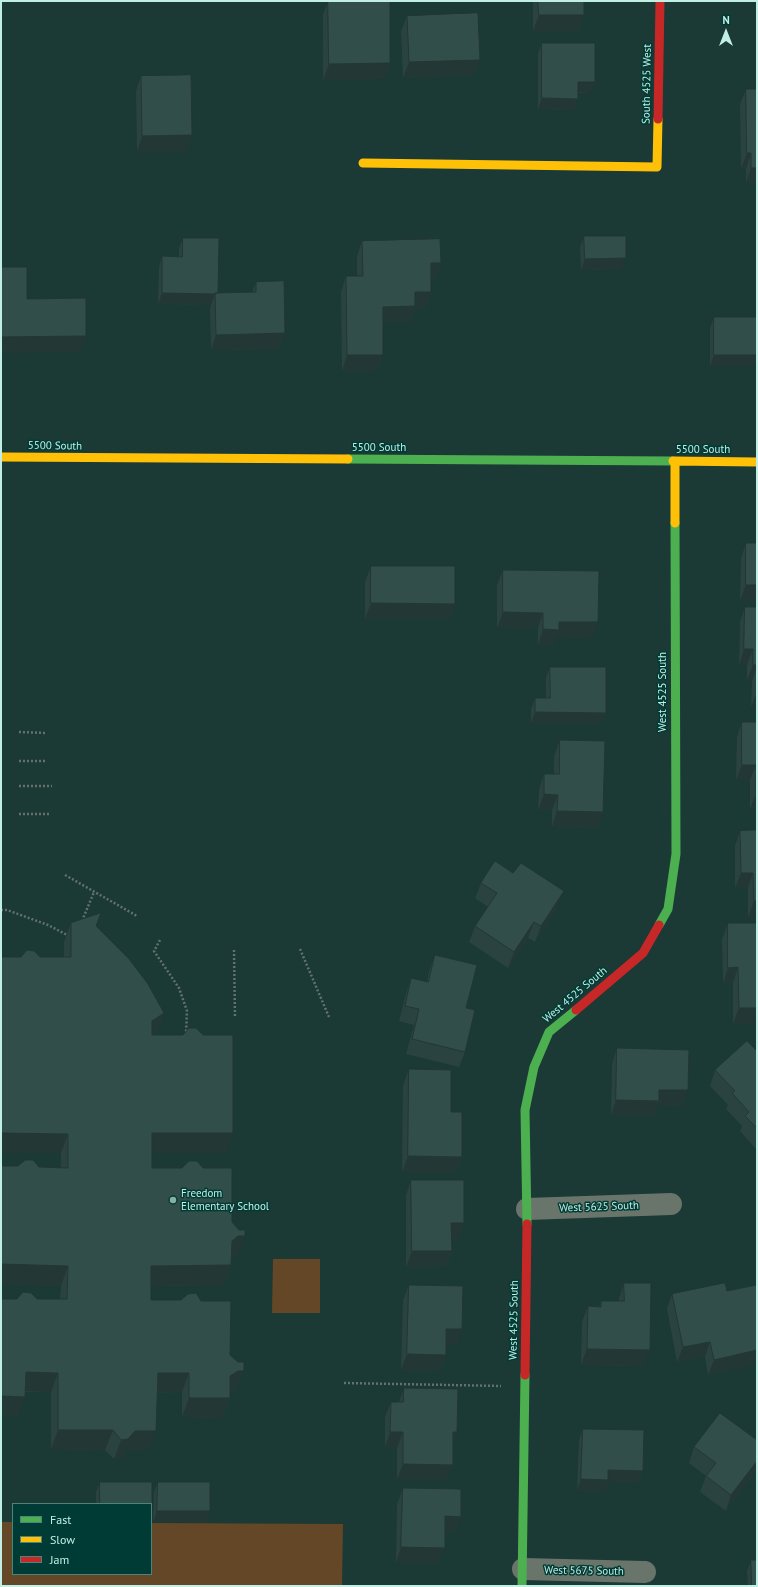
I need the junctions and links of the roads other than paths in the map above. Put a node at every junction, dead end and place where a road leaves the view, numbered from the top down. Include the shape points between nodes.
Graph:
1 (660, 1) edge
2 (363, 163) dead end
3 (1, 457) edge
4 (675, 462) junction
5 (757, 462) edge
6 (671, 1204) dead end
7 (527, 1209) junction
8 (645, 1572) dead end
9 (522, 1578) edge

1 - 2 street, South 4525 West via 657,167
3 - 4 street, 5500 South
4 - 5 street, 5500 South
4 - 7 street, West 4525 South via 676,854 668,909 643,953 549,1032 534,1067 525,1110
6 - 7 street, West 5625 South
7 - 9 street, West 4525 South
8 - 9 street, West 5675 South

